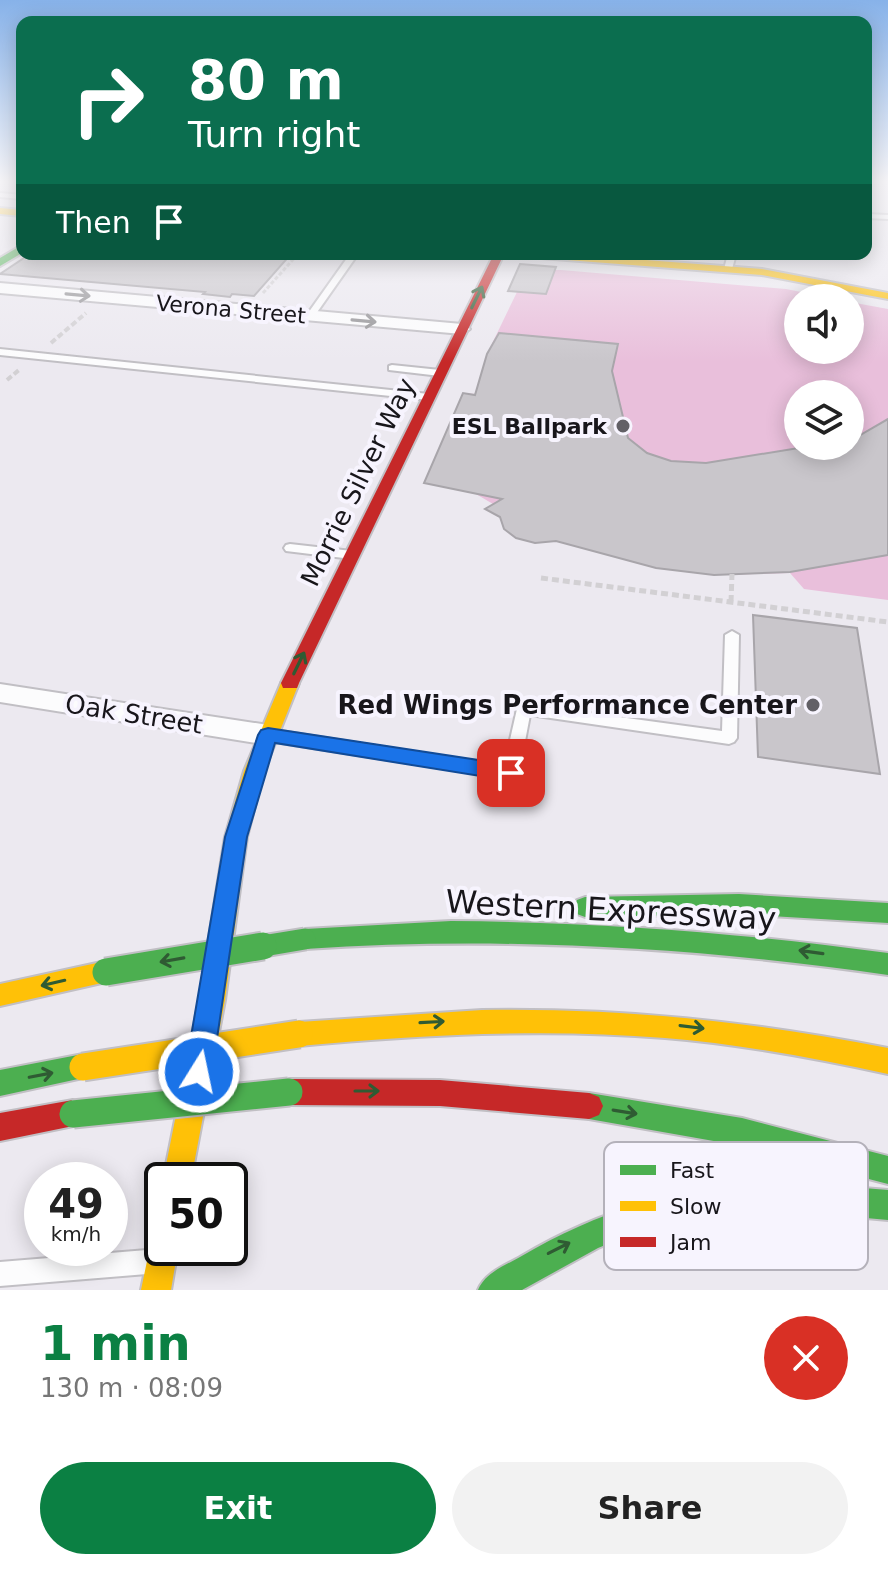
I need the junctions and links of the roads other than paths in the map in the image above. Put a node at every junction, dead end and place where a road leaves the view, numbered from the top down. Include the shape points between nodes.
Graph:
1 (350, 260) edge
2 (496, 260) edge
3 (680, 260) edge
4 (730, 262) edge
5 (0, 288) edge
6 (888, 296) edge
7 (310, 316) junction
8 (462, 329) junction
9 (0, 352) edge
10 (392, 368) dead end
11 (440, 373) junction
12 (429, 397) junction
13 (290, 548) dead end
14 (352, 555) junction
15 (732, 635) dead end
16 (0, 693) edge
17 (268, 735) junction
18 (563, 908) dead end
19 (504, 913) dead end
20 (888, 913) edge
21 (305, 939) junction
22 (888, 964) edge
23 (0, 995) edge
24 (888, 1061) edge
25 (0, 1083) edge
26 (0, 1127) edge
27 (786, 1142) edge
28 (180, 1162) edge
29 (868, 1165) edge
30 (888, 1170) edge
31 (868, 1202) edge
32 (888, 1205) edge
33 (604, 1228) edge
34 (144, 1256) edge
35 (160, 1266) edge
36 (0, 1274) edge
37 (156, 1290) edge
38 (493, 1290) edge

1 - 7 lane
8 -> 2 main road, Morrie Silver Way
3 - 4 main road
4 - 6 main road
5 -> 7 street, Verona Street
7 -> 8 street, Verona Street
8 - 11 main road, Morrie Silver Way
9 - 12 lane
10 - 11 lane
11 - 12 main road, Morrie Silver Way
12 - 14 main road, Morrie Silver Way
13 - 14 lane
17 -> 14 main road, Morrie Silver Way
15 - 17 lane via 729,738 524,709 511,773
16 - 17 street, Oak Street
17 - 28 main road, Morrie Silver Way via 236,837
18 - 20 main road via 705,904
19 - 21 main road
22 -> 21 main road, Western Expressway via 744,944 541,929 410,930
21 -> 23 main road, Western Expressway, bridge
25 -> 24 main road, bridge via 299,1034 474,1019 614,1020 759,1035
26 -> 27 main road, bridge via 177,1101 289,1092 404,1091 557,1102
29 -> 30 main road, bridge
31 -> 32 main road
38 -> 33 main road via 545,1255
34 - 36 lane
35 - 37 main road

